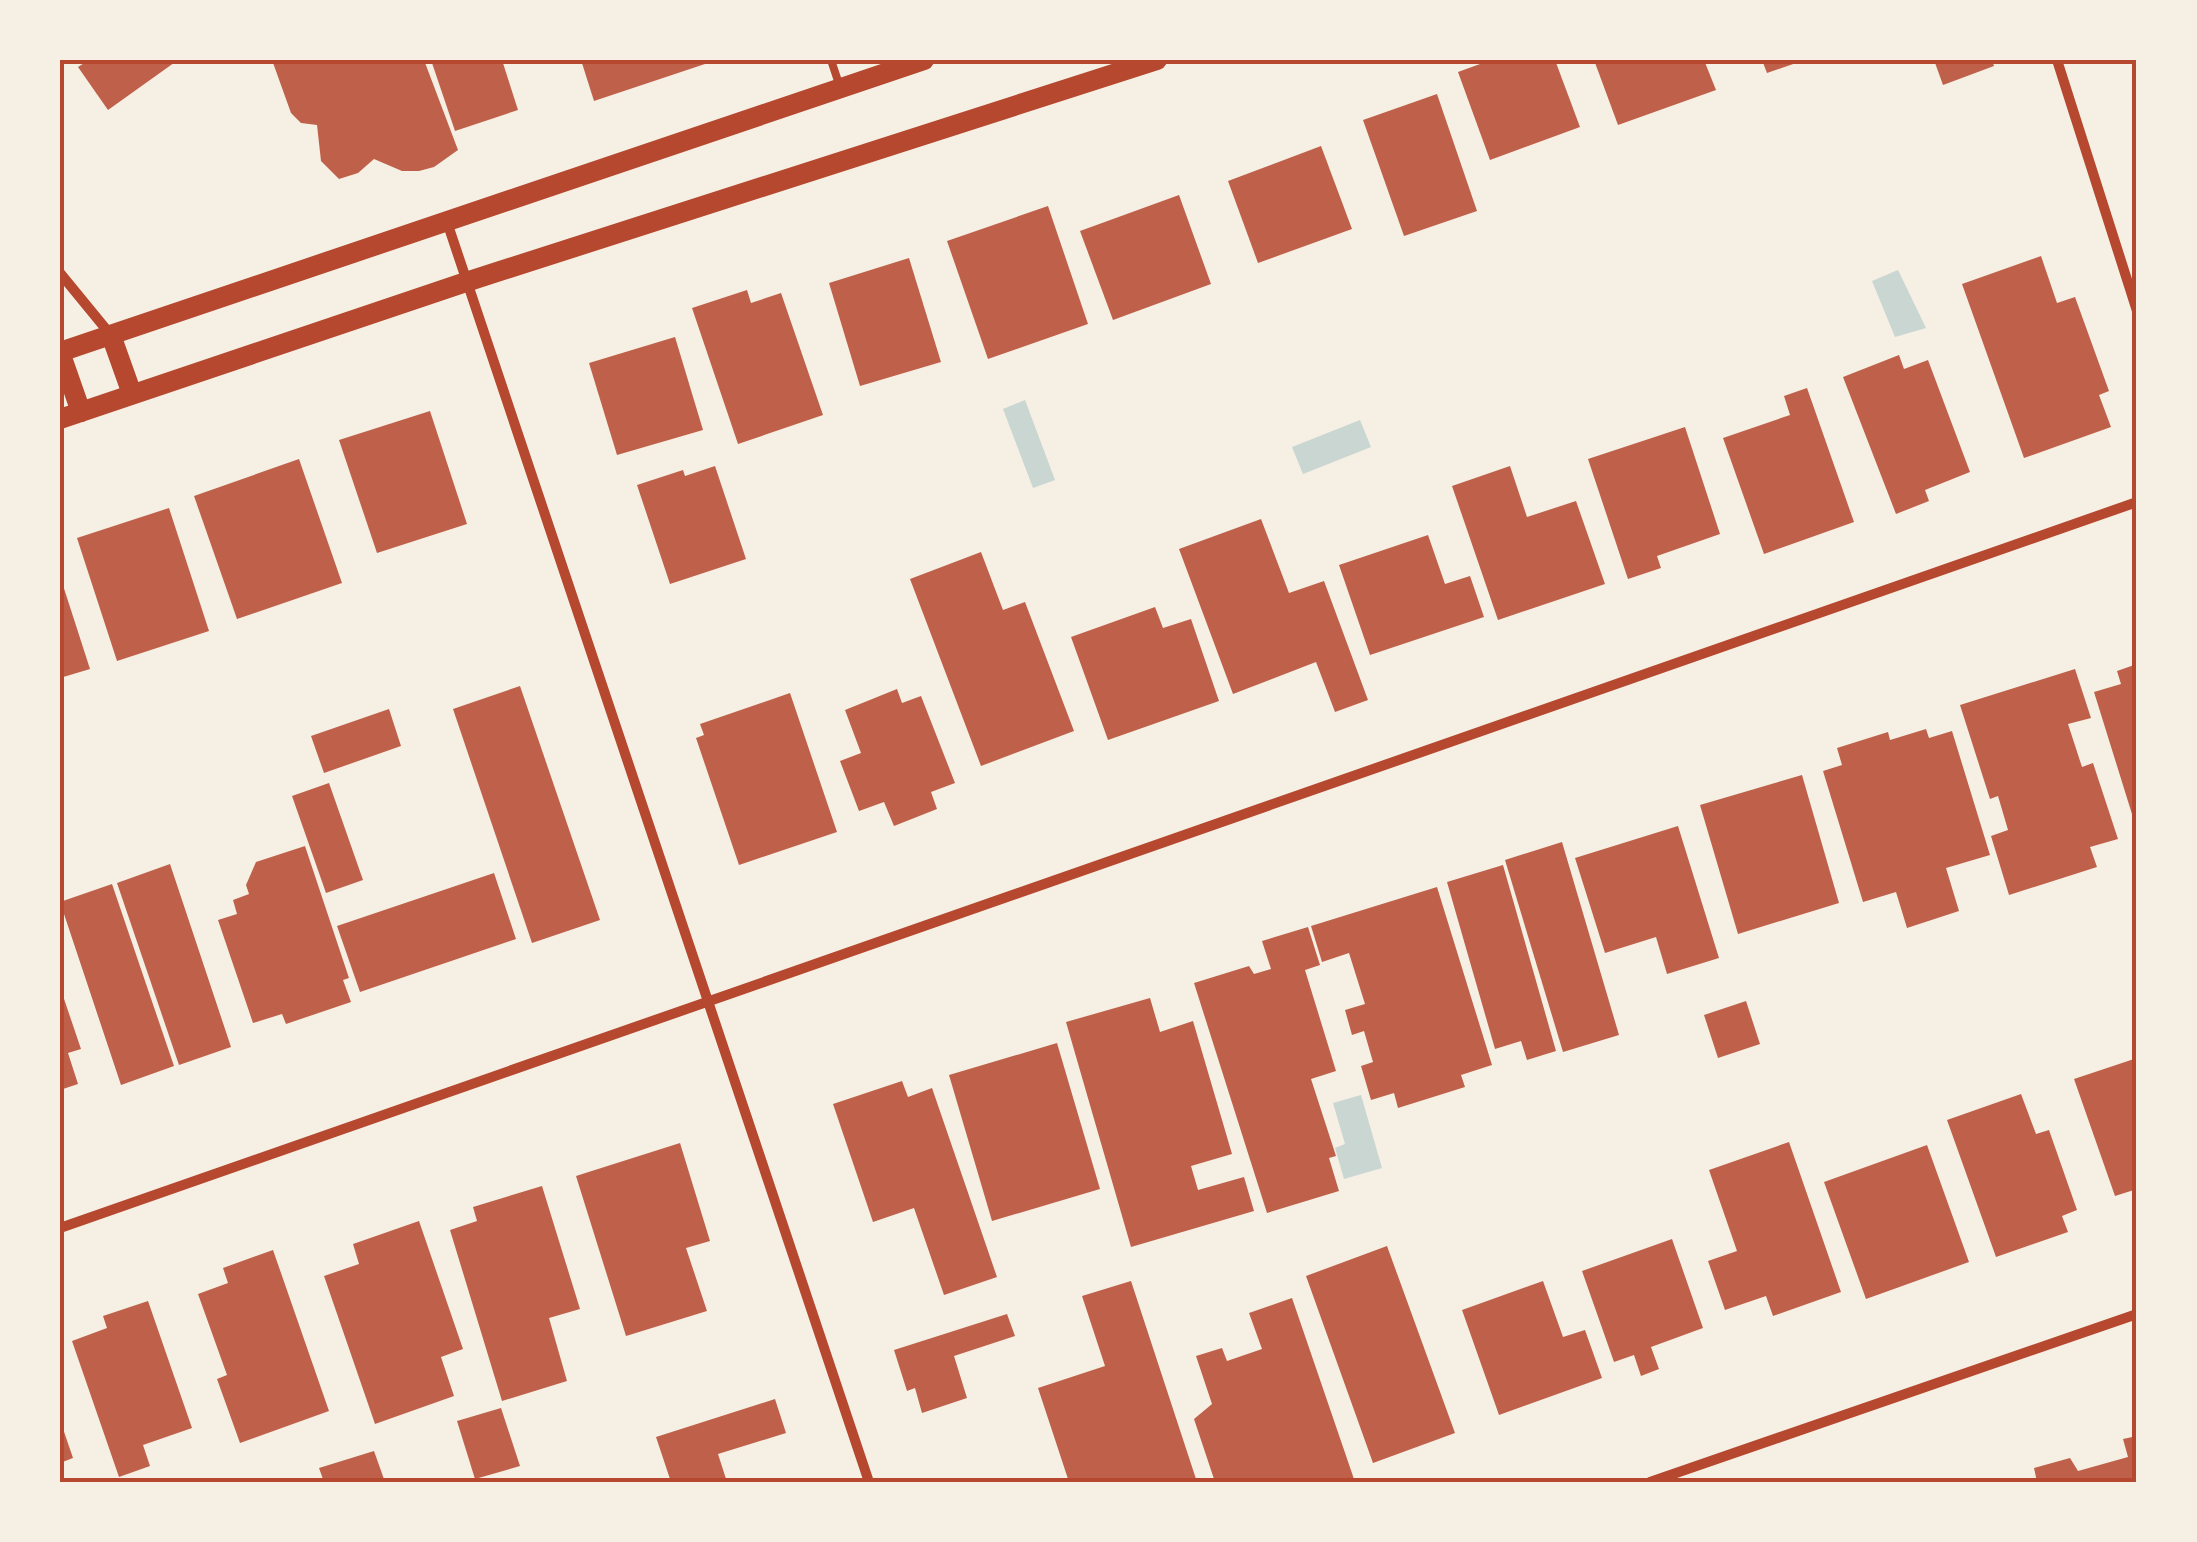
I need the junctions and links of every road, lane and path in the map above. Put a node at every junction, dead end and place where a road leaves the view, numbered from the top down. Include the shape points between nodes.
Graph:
1 (831, 60) edge
2 (924, 60) edge
3 (1156, 60) edge
4 (2057, 60) edge
5 (840, 88) junction
6 (448, 221) junction
7 (60, 273) edge
8 (466, 282) junction
9 (2137, 311) edge
10 (111, 335) junction
11 (60, 351) edge
12 (132, 394) junction
13 (81, 412) junction
14 (60, 419) edge
15 (2137, 502) edge
16 (710, 1000) junction
17 (60, 1228) edge
18 (2137, 1314) edge
19 (869, 1482) edge
20 (1650, 1482) edge

1 - 5 lane
2 - 5 main road
3 - 8 main road
4 - 9 street
5 - 6 main road
6 - 8 street
6 - 10 main road
7 - 10 street
8 - 12 main road
8 - 16 street
10 - 11 main road
10 - 12 main road
11 - 13 main road
12 - 13 main road
13 - 14 main road
15 - 16 street
16 - 17 street
16 - 19 street
18 - 20 street

